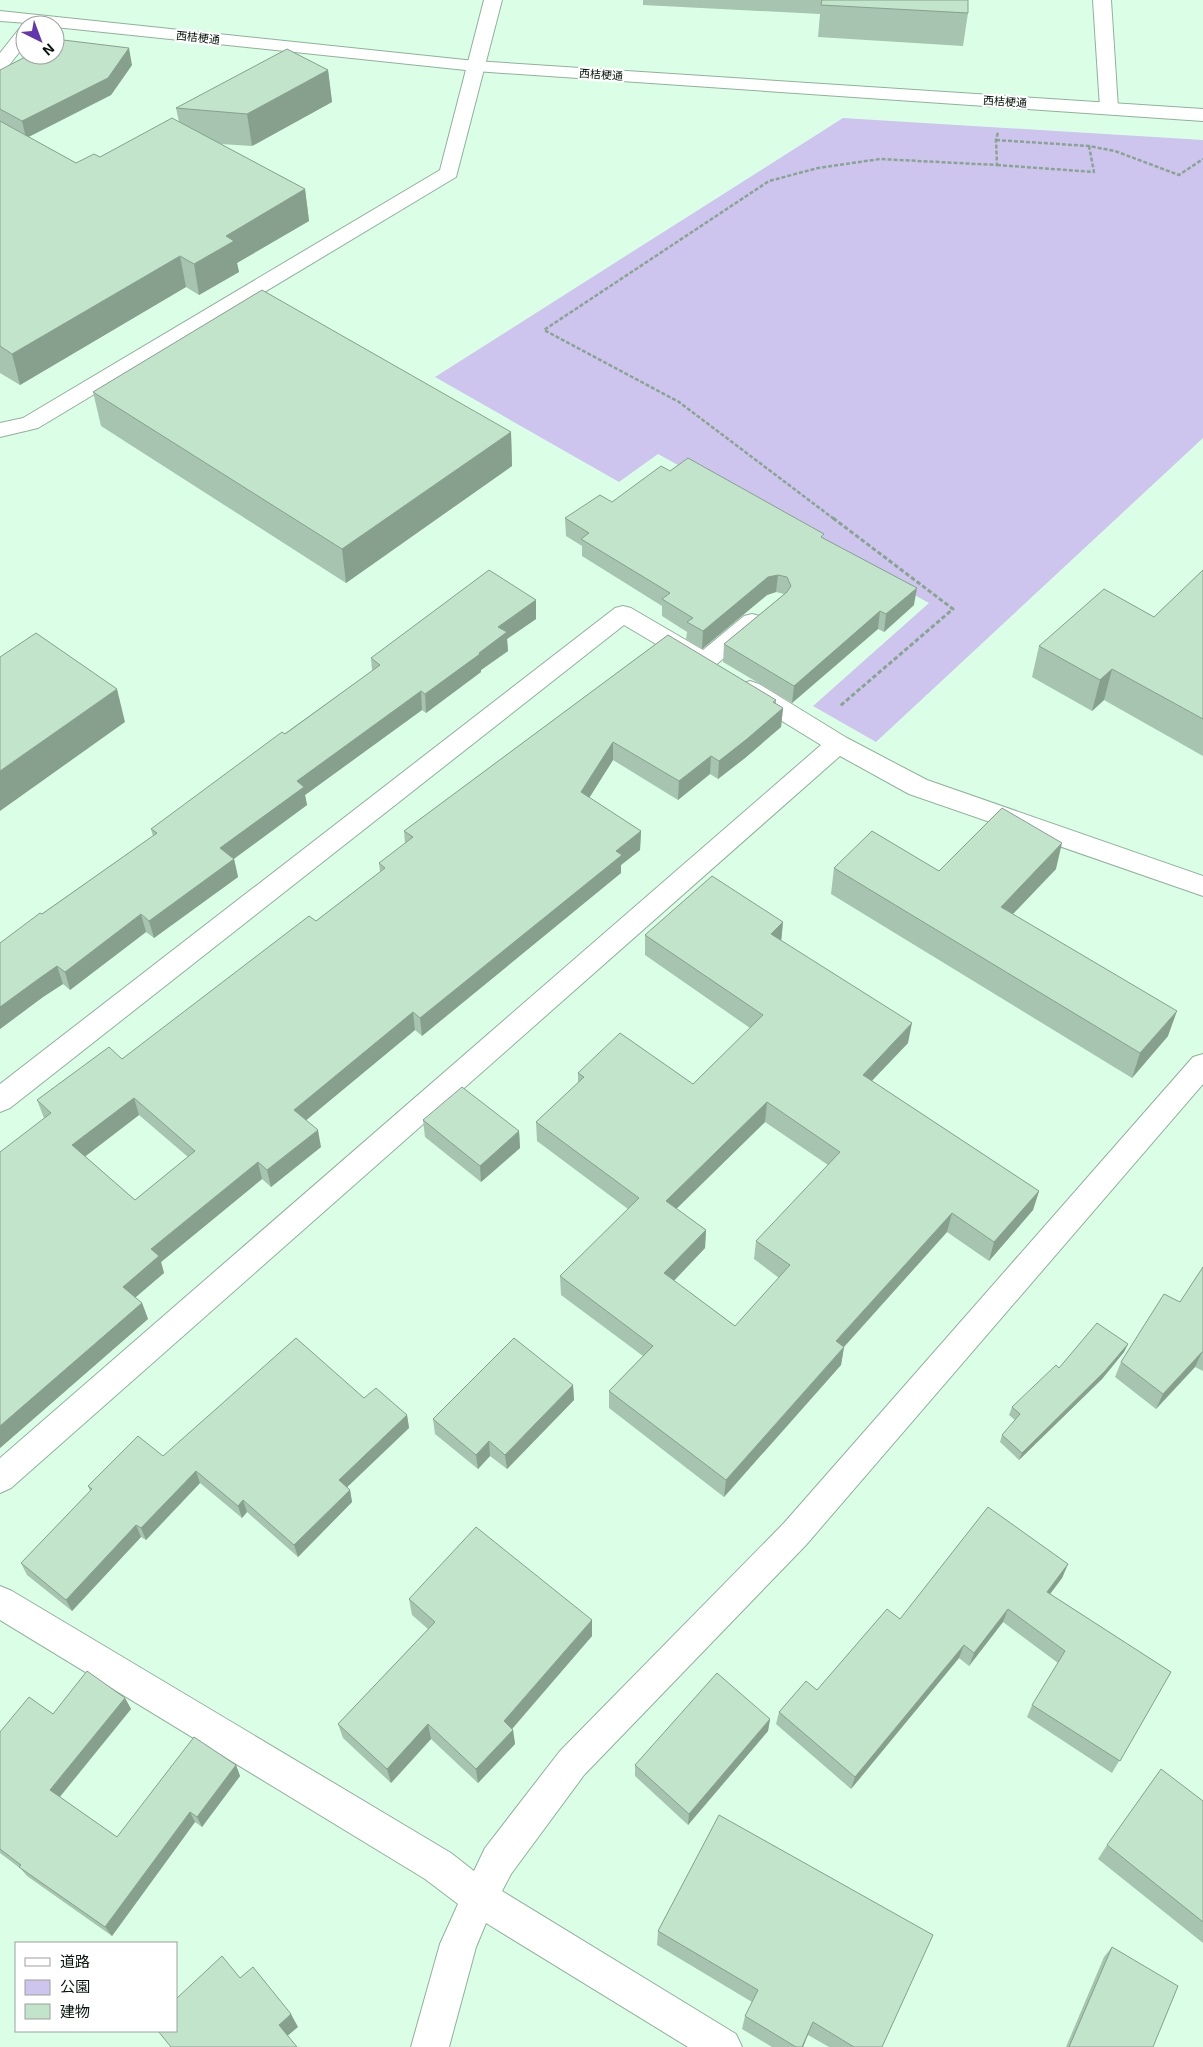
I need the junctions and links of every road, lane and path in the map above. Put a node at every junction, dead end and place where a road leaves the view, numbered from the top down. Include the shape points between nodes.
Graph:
1 (493, 0) edge
2 (1102, 0) edge
3 (0, 16) edge
4 (15, 21) edge
5 (65, 29) edge
6 (15, 46) edge
7 (0, 65) edge
8 (475, 66) junction
9 (1109, 108) junction
10 (1203, 115) edge
11 (1000, 126) dead end
12 (996, 140) junction
13 (1089, 146) junction
14 (1203, 159) edge
15 (997, 164) junction
16 (0, 430) edge
17 (769, 608) edge
18 (718, 671) junction
19 (813, 729) junction
20 (838, 744) junction
21 (1203, 886) edge
22 (1203, 1065) edge
23 (0, 1100) edge
24 (0, 1478) edge
25 (0, 1602) edge
26 (479, 1898) junction
27 (430, 2047) edge
28 (723, 2047) edge

1 - 8 street
2 - 9 street
3 - 4 street, 西桔梗通
5 - 8 street, 西桔梗通
6 - 7 street
8 - 9 street, 西桔梗通
8 - 16 street via 449,173 30,423
9 - 10 street, 西桔梗通
11 - 12 path
12 - 13 path
12 - 15 path
13 - 14 path via 1115,151 1179,175
13 - 15 path via 1094,172
15 - 19 path via 880,159 818,168 769,181 544,330 679,402 953,610
17 - 18 street
18 - 19 street
18 - 23 street via 623,614
19 - 20 street
20 - 21 street via 926,790
20 - 24 street
22 - 26 street via 795,1534 572,1763 498,1861
25 - 26 street via 438,1866
26 - 27 street via 458,1944
26 - 28 street

